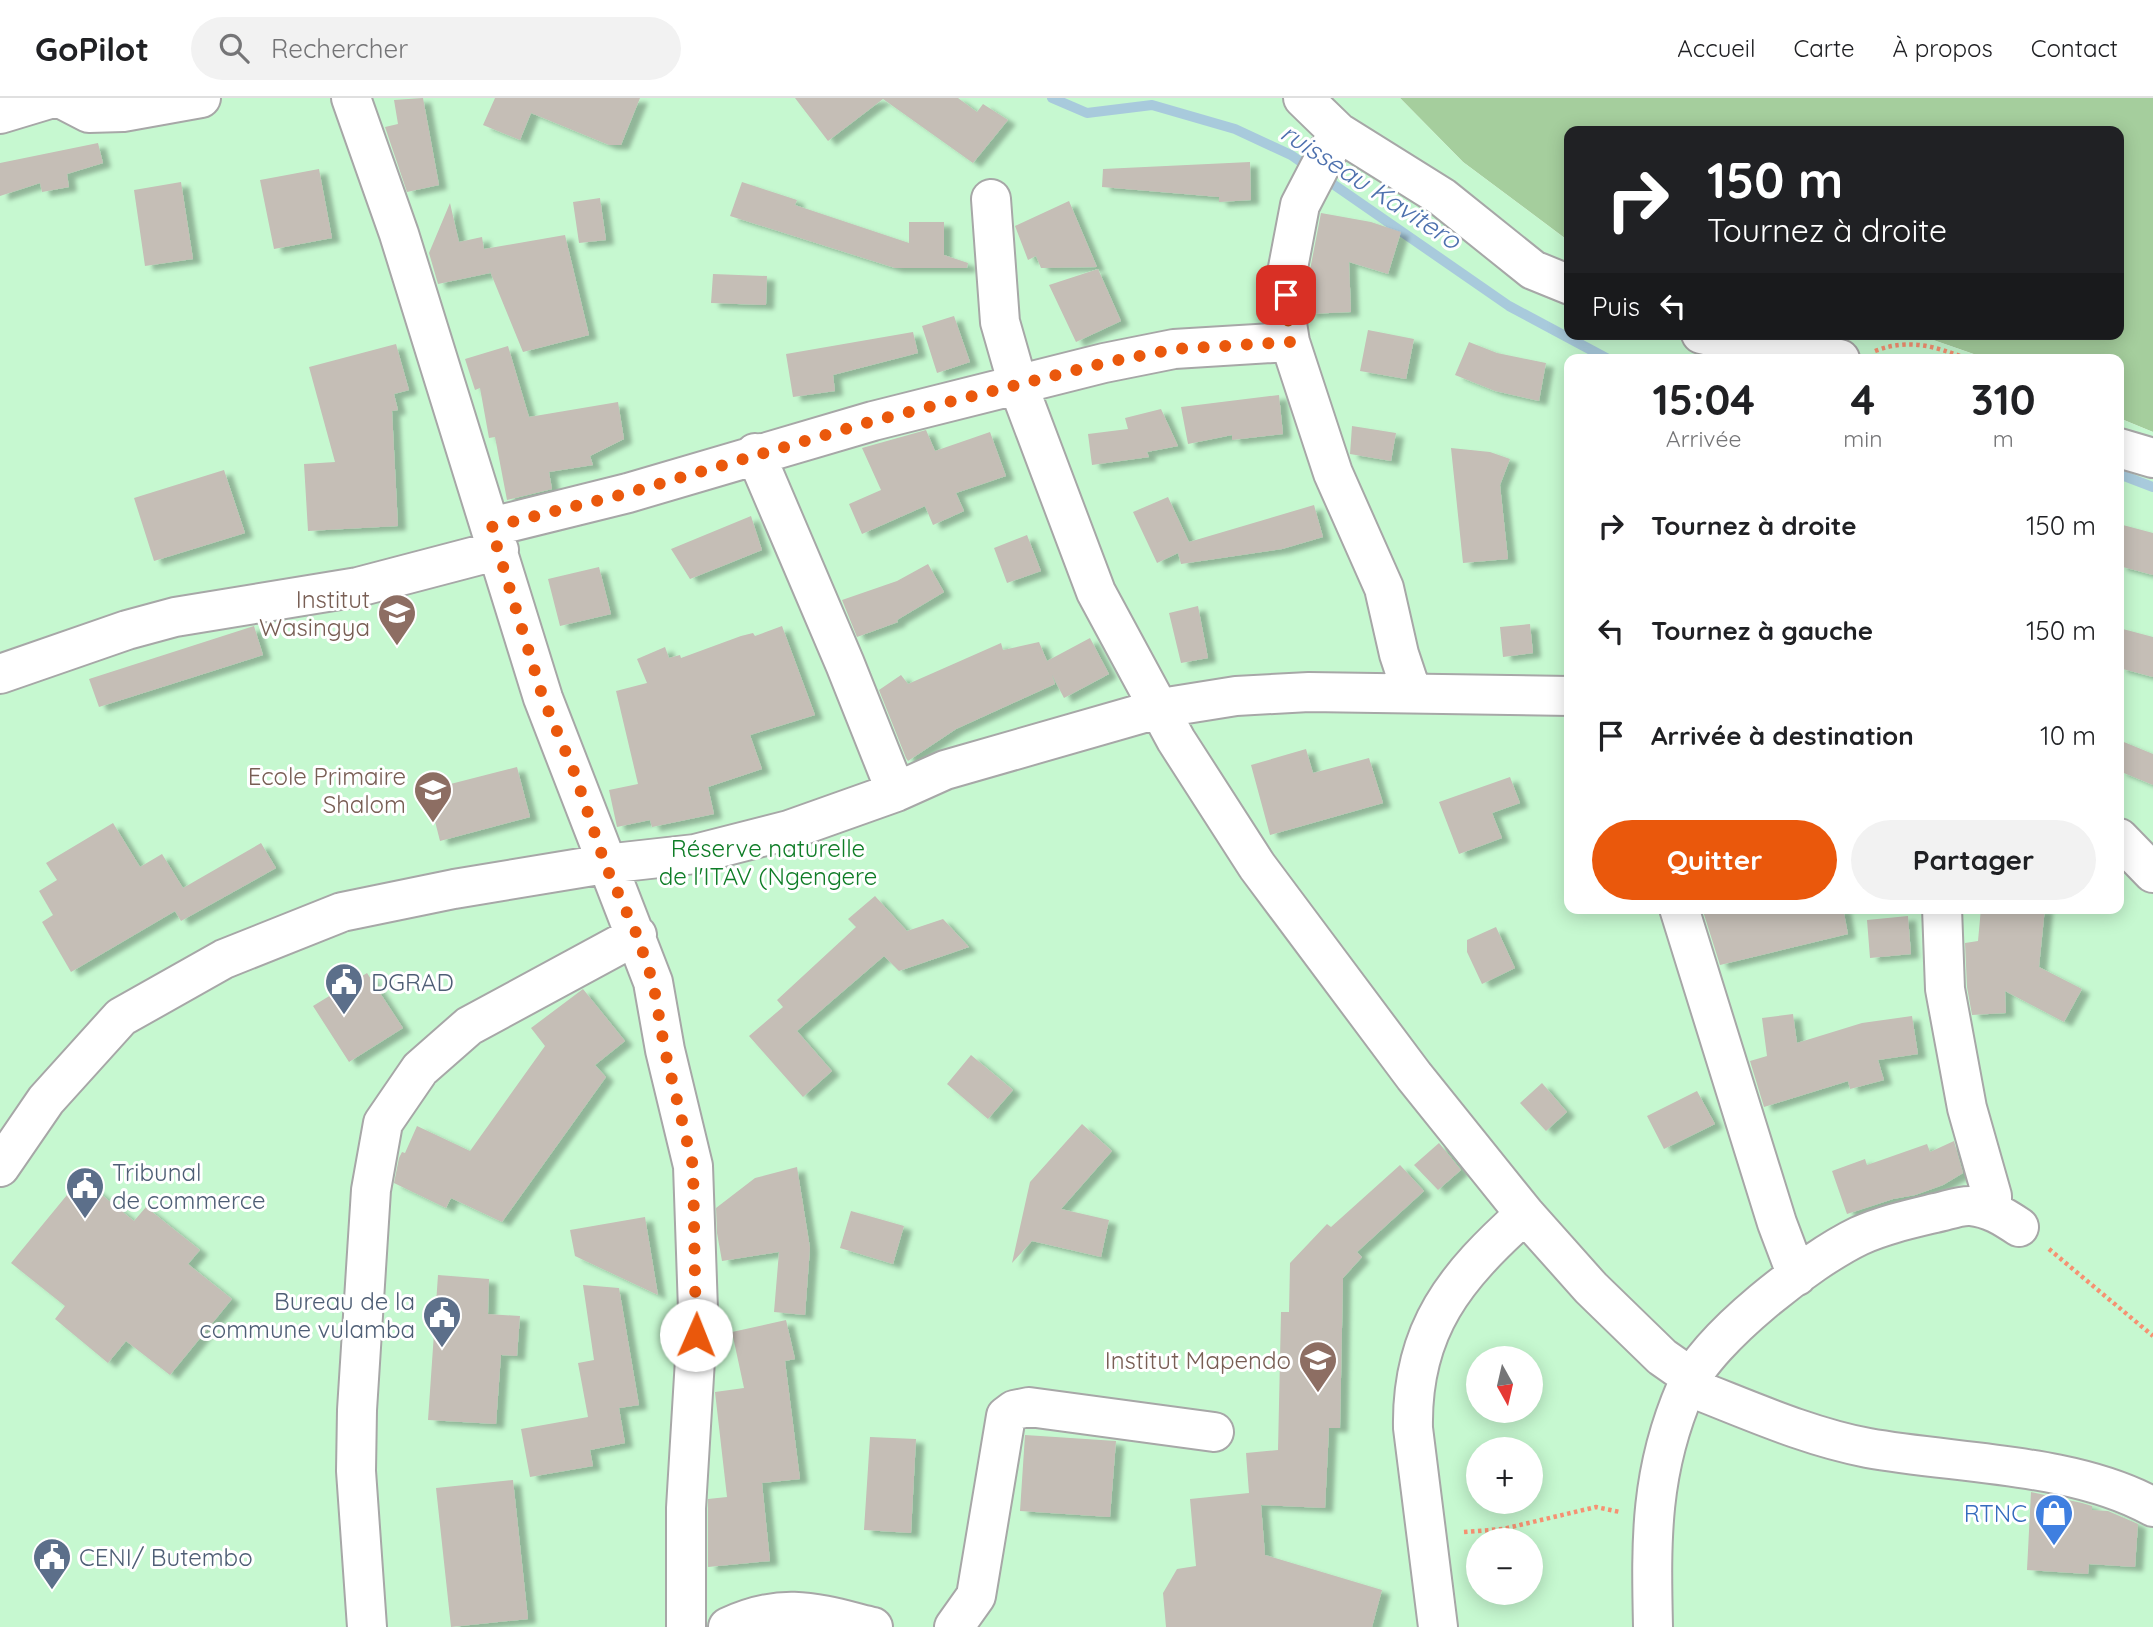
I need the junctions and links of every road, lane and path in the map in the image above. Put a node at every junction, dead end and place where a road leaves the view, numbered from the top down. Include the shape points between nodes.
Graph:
1 (52, 98) edge
2 (60, 98) edge
3 (201, 98) edge
4 (351, 98) edge
5 (1303, 98) edge
6 (0, 114) edge
7 (1338, 132) junction
8 (990, 199) dead end
9 (1564, 283) edge
10 (1727, 340) edge
11 (1290, 342) junction
12 (1824, 354) edge
13 (1861, 354) edge
14 (1955, 354) edge
15 (1018, 385) junction
16 (2124, 449) edge
17 (755, 453) junction
18 (2153, 458) edge
19 (495, 539) junction
20 (0, 674) edge
21 (1412, 693) junction
22 (1564, 696) edge
23 (1161, 708) junction
24 (896, 792) junction
25 (2124, 843) edge
26 (605, 864) junction
27 (2153, 873) edge
28 (1681, 914) edge
29 (1942, 914) edge
30 (637, 935) junction
31 (0, 1167) edge
32 (1525, 1214) junction
33 (2006, 1219) junction
34 (1797, 1276) junction
35 (2153, 1336) edge
36 (1690, 1382) junction
37 (1214, 1432) dead end
38 (1655, 1492) junction
39 (2153, 1507) edge
40 (1427, 1535) junction
41 (749, 1623) edge
42 (367, 1627) edge
43 (686, 1627) edge
44 (873, 1627) edge
45 (954, 1627) edge
46 (1438, 1627) edge
47 (1653, 1627) edge

1 - 6 street
2 - 3 street via 89,113 123,112
4 - 19 street via 400,234
5 - 7 street
7 - 9 street via 1442,197 1533,270
7 - 11 street via 1300,205 1287,273
8 - 15 street via 1000,322
10 - 12 street
11 - 15 street via 1174,349
11 - 21 street via 1333,473 1384,588
13 - 14 path via 1896,343
15 - 17 street
15 - 23 street via 1096,592
16 - 18 street
17 - 19 street
17 - 24 street
19 - 20 street via 358,587 175,617
19 - 26 street via 543,698
21 - 22 street
21 - 23 street via 1285,693
23 - 24 street via 945,770
23 - 32 street via 1176,740 1257,866 1414,1076
24 - 26 street via 789,830 708,850
25 - 27 street
26 - 30 street
26 - 31 street via 342,912 224,959 121,1017 46,1100
28 - 34 street
29 - 33 street via 1945,989 1967,1108 1992,1196
30 - 42 street via 468,1026 420,1069 383,1124 371,1190 357,1410 356,1471
30 - 43 street via 653,982 693,1166 698,1310 686,1508
32 - 36 street via 1591,1288
32 - 40 street via 1453,1287 1419,1363 1413,1428
33 - 34 street via 1969,1206 1904,1220 1860,1236
33 - 35 path via 2076,1269
34 - 36 street via 1709,1354
36 - 38 street via 1668,1436
36 - 39 street via 1812,1435 1868,1448 2067,1477 2117,1490
37 - 45 street via 1029,1406 1014,1410 1006,1416 976,1596
38 - 40 path via 1643,1506 1622,1512 1596,1507 1503,1529
38 - 47 street
40 - 46 street
41 - 44 street via 790,1609

